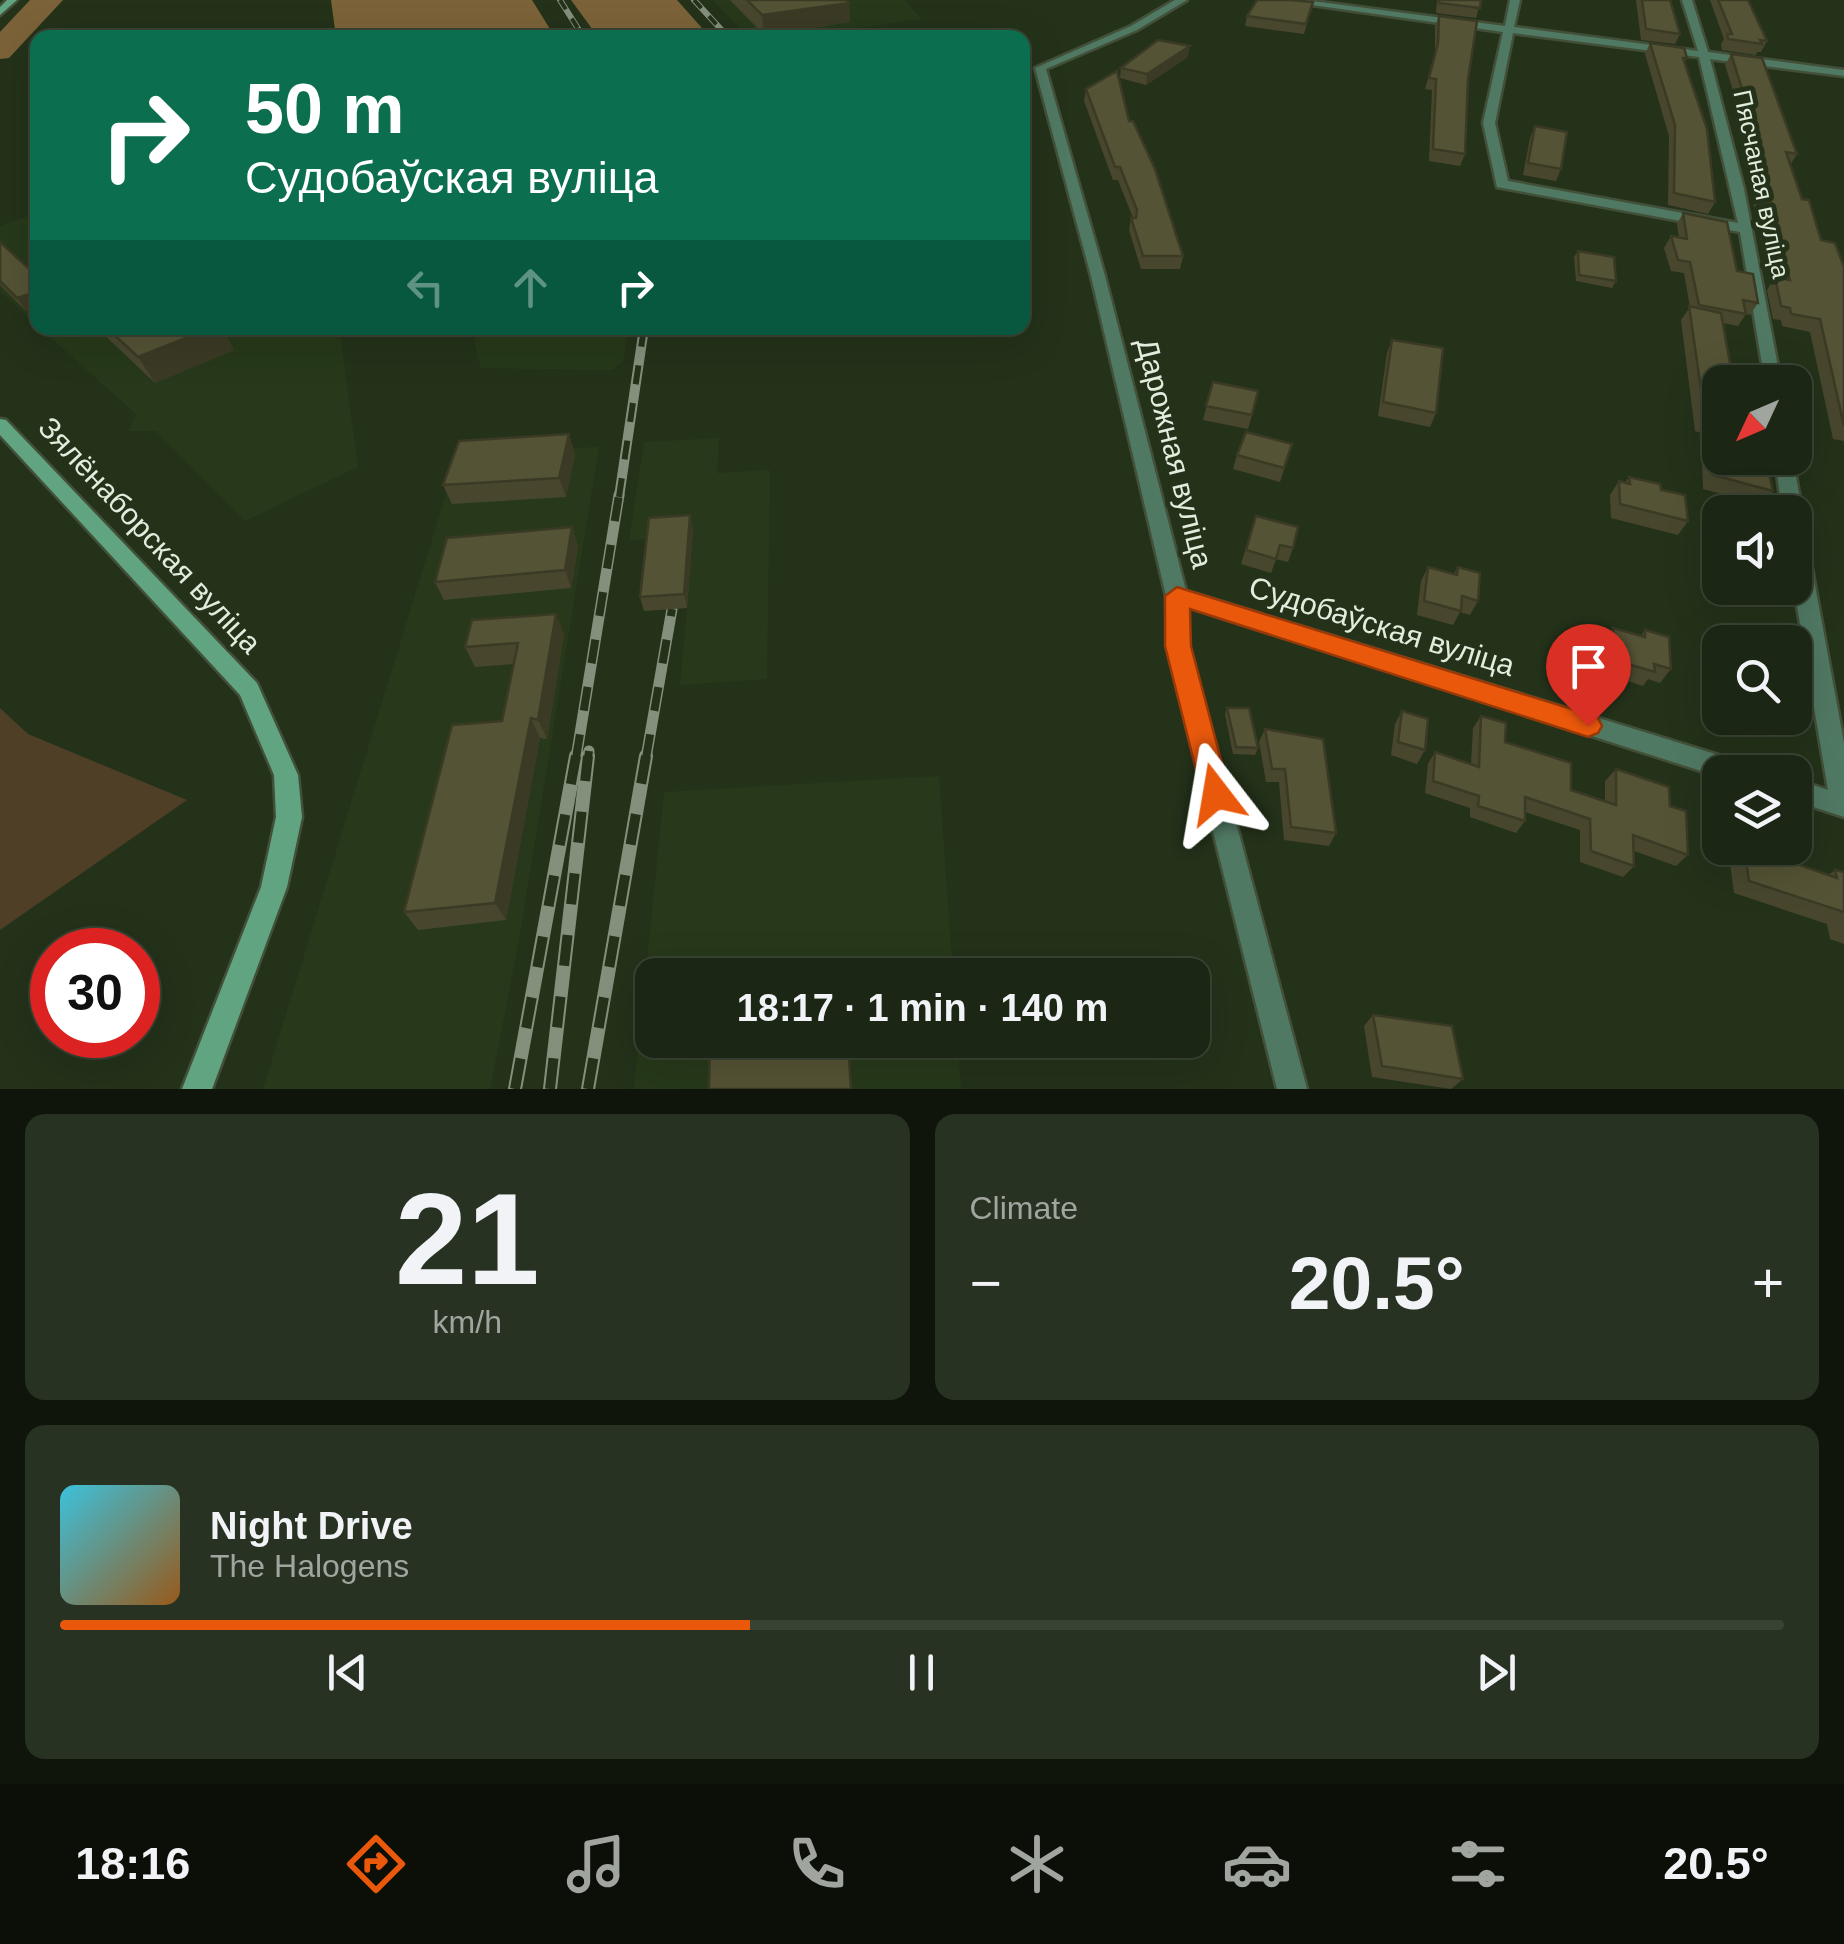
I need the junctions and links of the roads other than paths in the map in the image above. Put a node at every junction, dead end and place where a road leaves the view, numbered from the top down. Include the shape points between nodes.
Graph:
1 (12, 0) edge
2 (1182, 0) edge
3 (1282, 0) edge
4 (1514, 0) edge
5 (1687, 0) edge
6 (0, 12) edge
7 (1512, 30) junction
8 (1705, 54) junction
9 (1844, 73) edge
10 (1746, 230) junction
11 (1770, 365) edge
12 (0, 424) edge
13 (1177, 596) junction
14 (1808, 605) edge
15 (1702, 761) edge
16 (1812, 796) edge
17 (1844, 806) edge
18 (197, 1089) edge
19 (1292, 1089) edge

1 - 6 main road
2 - 13 street, Дарожная вуліца via 1040,68
3 - 7 street
4 - 7 street
5 - 8 street, Пясчаная вуліца
7 - 8 street
7 - 10 street via 1489,123 1502,184
8 - 9 street
8 - 10 street, Пясчаная вуліца
10 - 11 street, Пясчаная вуліца
12 - 18 main road, Зялёнаборская вуліца via 249,690 286,775 289,817 274,887
13 - 15 street, Судобаўская вуліца
13 - 19 street, Дарожная вуліца via 1178,646
14 - 17 street
16 - 17 street

